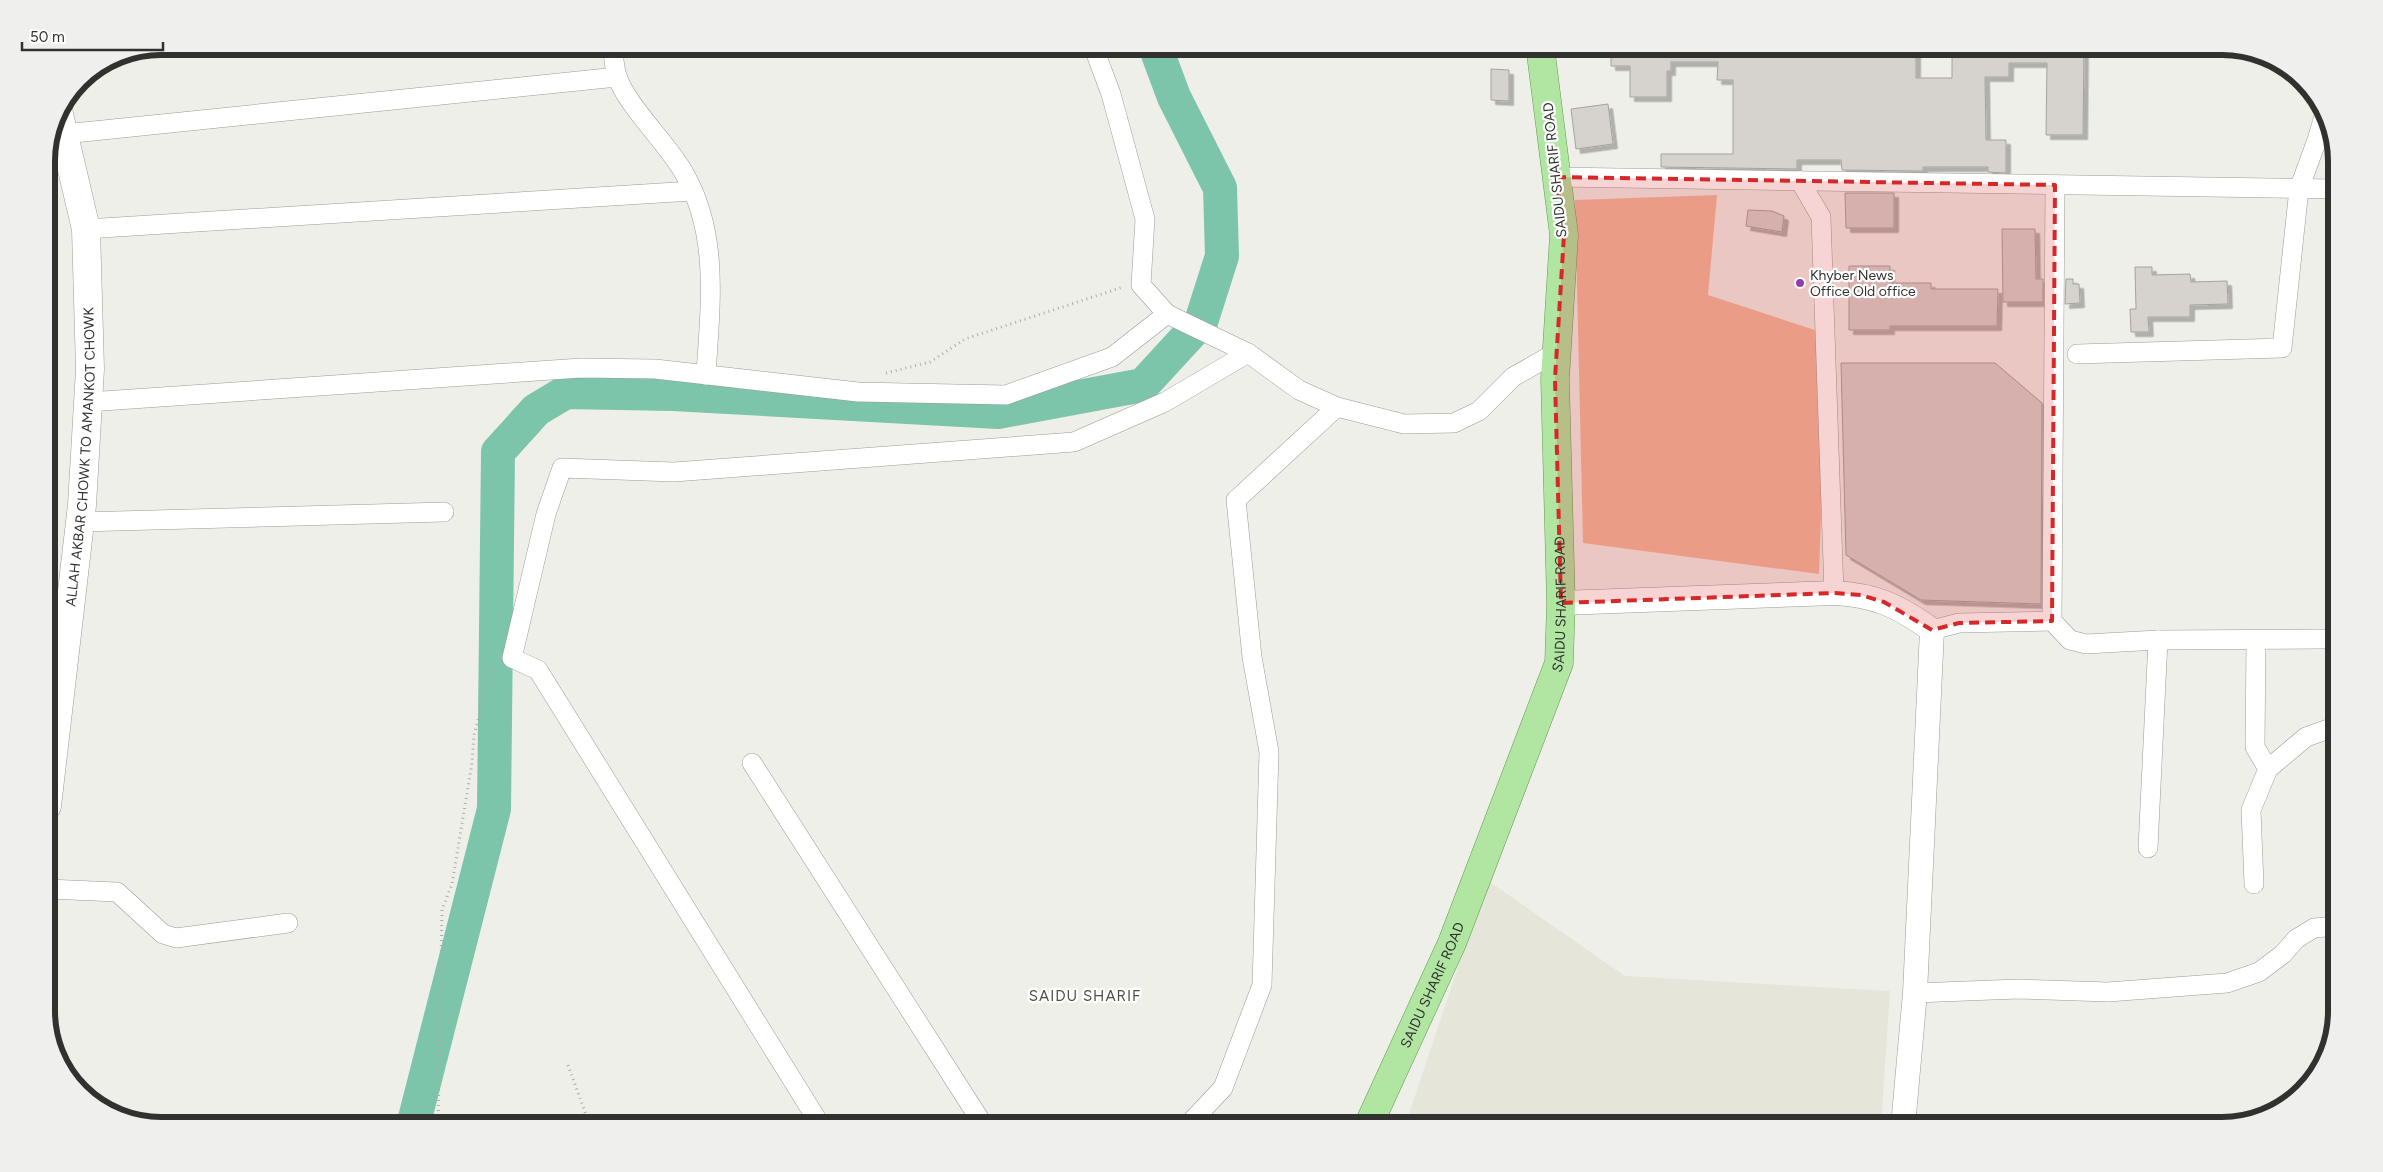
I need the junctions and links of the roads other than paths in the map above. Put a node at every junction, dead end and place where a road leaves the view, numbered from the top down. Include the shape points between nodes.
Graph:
1 (613, 55) edge
2 (1096, 55) edge
3 (1541, 55) edge
4 (617, 77) junction
5 (63, 122) edge
6 (2321, 125) edge
7 (61, 127) edge
8 (1556, 176) junction
9 (1800, 181) junction
10 (2055, 185) junction
11 (2299, 189) junction
12 (2328, 189) edge
13 (692, 191) junction
14 (86, 229) junction
15 (1168, 314) junction
16 (1557, 352) junction
17 (1247, 353) junction
18 (2077, 354) dead end
19 (706, 375) junction
20 (88, 402) junction
21 (1337, 407) junction
22 (444, 512) dead end
23 (80, 522) junction
24 (1834, 593) junction
25 (1561, 603) junction
26 (2052, 621) junction
27 (1932, 630) junction
28 (2323, 639) dead end
29 (2158, 640) junction
30 (2256, 640) junction
31 (2328, 729) edge
32 (55, 731) edge
33 (752, 763) dead end
34 (2268, 769) junction
35 (2148, 848) dead end
36 (2254, 884) dead end
37 (55, 889) edge
38 (288, 923) dead end
39 (2328, 927) edge
40 (1915, 993) junction
41 (815, 1117) edge
42 (978, 1117) edge
43 (1196, 1117) edge
44 (1372, 1117) edge
45 (1904, 1117) edge

1 - 4 street
2 - 15 street via 1111,94 1145,218 1141,285
3 - 8 main road, SAIDU SHARIF ROAD
4 - 5 street
4 - 13 street via 685,174
6 - 11 street
7 - 14 main road, ALLAH AKBAR CHOWK TO AMANKOT CHOWK
8 - 9 street
8 - 16 main road, SAIDU SHARIF ROAD via 1564,235
9 - 10 street
9 - 24 street via 1821,217
10 - 11 street
10 - 26 street
11 - 12 street
11 - 18 street via 2282,348
13 - 14 street
13 - 19 street via 710,257
14 - 20 main road, ALLAH AKBAR CHOWK TO AMANKOT CHOWK
15 - 17 street
15 - 19 street via 1112,357 1006,395 858,392
16 - 21 street via 1513,377 1479,412 1454,423 1404,424
16 - 25 main road, SAIDU SHARIF ROAD
17 - 21 street via 1299,390
17 - 41 street via 1165,402 1074,442 674,472 562,468 546,514 512,658 538,670
19 - 20 street via 581,368
20 - 23 main road, ALLAH AKBAR CHOWK TO AMANKOT CHOWK
21 - 43 street via 1236,500 1252,657 1269,752 1262,985 1223,1088
22 - 23 street
23 - 32 main road, ALLAH AKBAR CHOWK TO AMANKOT CHOWK
24 - 25 street
24 - 27 street via 1861,595 1884,602
25 - 44 main road, SAIDU SHARIF ROAD via 1559,663 1452,943
26 - 27 street via 1959,623
26 - 29 street via 2070,640 2086,644
27 - 40 street
28 - 30 street
29 - 30 street
29 - 35 street
30 - 34 street via 2255,748
31 - 34 street via 2306,737
33 - 42 street
34 - 36 street via 2252,810
37 - 38 street via 117,892 163,934 176,938
39 - 40 street via 2314,928 2259,972 2227,983 2108,992 2018,989
40 - 45 street

